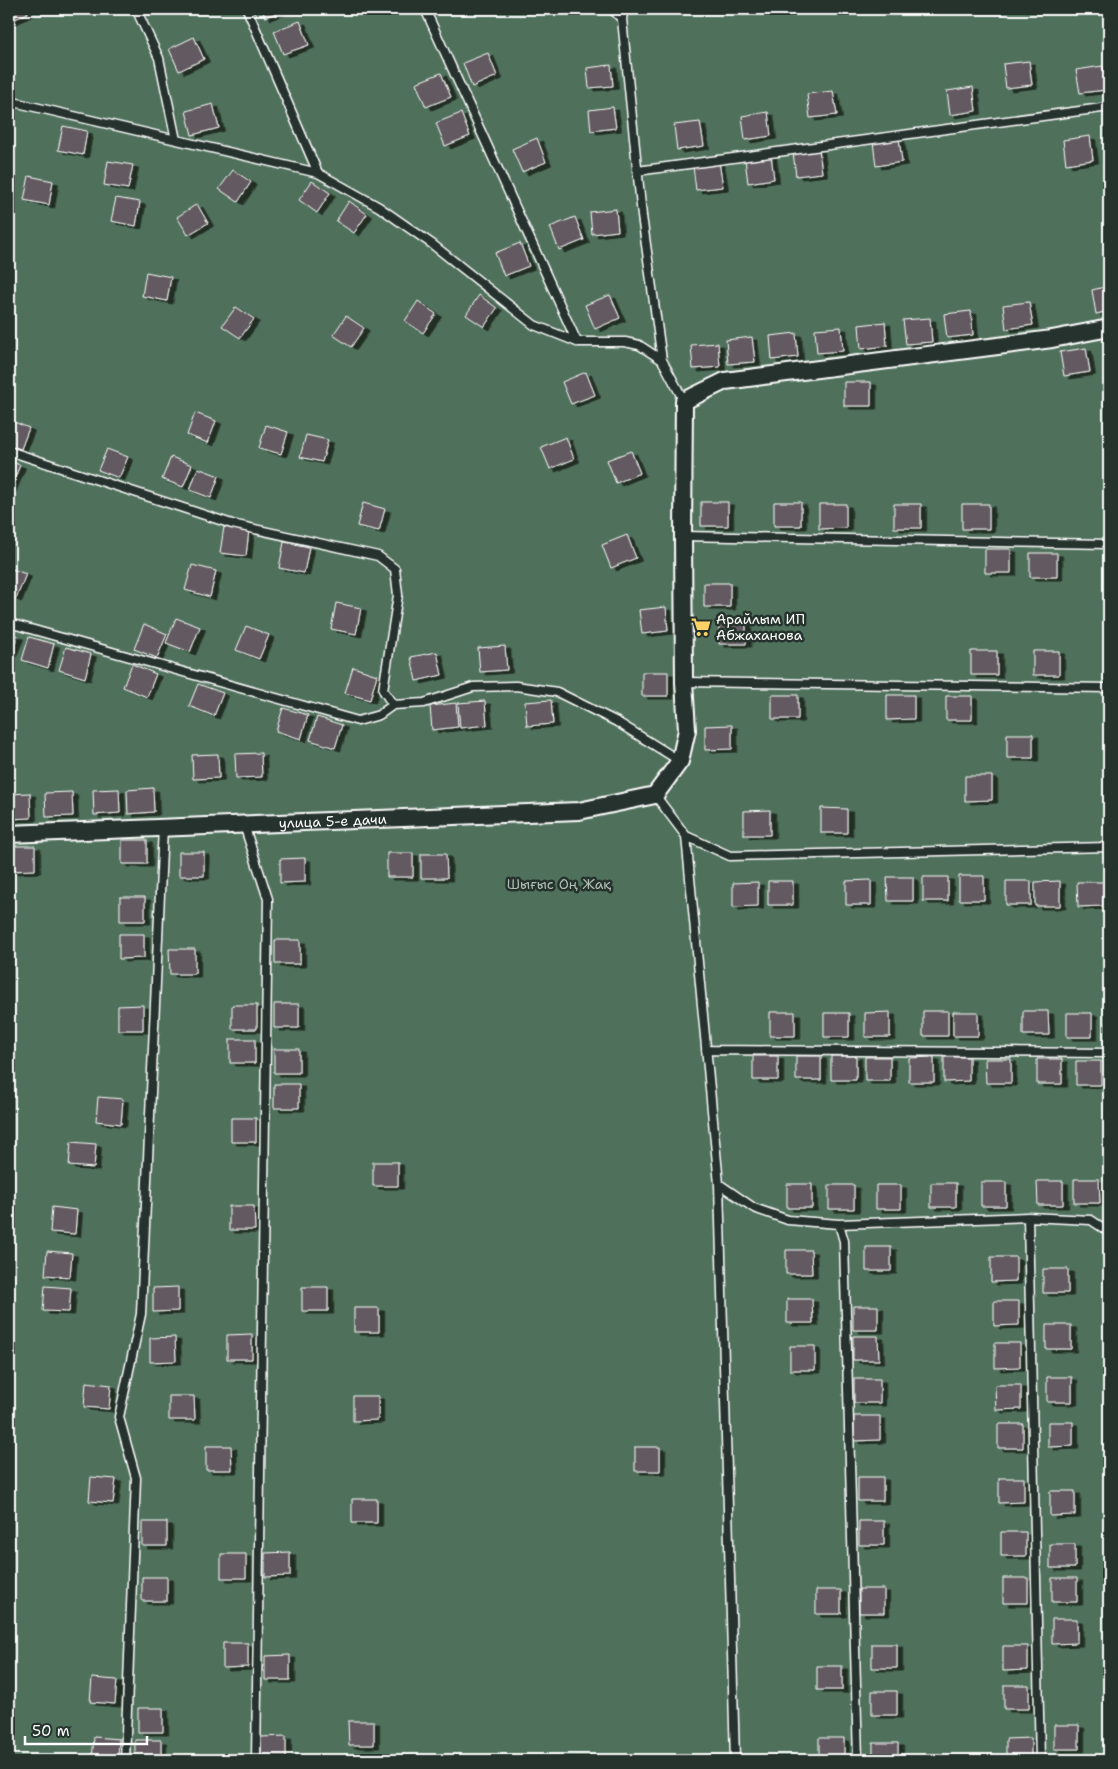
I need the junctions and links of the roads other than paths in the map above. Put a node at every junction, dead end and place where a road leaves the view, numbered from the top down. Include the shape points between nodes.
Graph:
1 (136, 9) edge
2 (247, 9) edge
3 (425, 9) edge
4 (612, 9) edge
5 (624, 9) edge
6 (622, 19) junction
7 (9, 101) edge
8 (1109, 106) edge
9 (176, 140) junction
10 (637, 171) junction
11 (318, 173) junction
12 (1109, 328) edge
13 (577, 342) junction
14 (662, 360) junction
15 (684, 401) junction
16 (9, 451) edge
17 (683, 536) junction
18 (1109, 544) edge
19 (9, 623) edge
20 (684, 682) junction
21 (1109, 688) edge
22 (393, 705) junction
23 (680, 761) junction
24 (654, 795) junction
25 (244, 824) junction
26 (163, 827) junction
27 (9, 834) edge
28 (686, 836) junction
29 (1109, 847) edge
30 (706, 1050) junction
31 (1109, 1053) edge
32 (719, 1184) junction
33 (1028, 1217) junction
34 (839, 1224) junction
35 (1109, 1232) edge
36 (124, 1760) edge
37 (256, 1760) edge
38 (735, 1760) edge
39 (858, 1760) edge
40 (1040, 1760) edge

1 - 9 lane via 158,58
2 - 11 lane
3 - 13 lane
4 - 6 lane
5 - 6 lane
6 - 10 lane
7 - 9 lane
8 - 10 lane
9 - 11 lane
10 - 14 lane
11 - 13 lane via 379,208 432,244 534,325
12 - 15 street via 1052,339 725,382
13 - 14 lane via 639,345
14 - 15 lane
15 - 17 street
16 - 22 lane via 232,524 378,556 395,569 398,595 383,690
17 - 18 lane
17 - 20 street
19 - 22 lane via 358,721 379,715
20 - 21 lane
20 - 23 street via 687,730
22 - 23 lane via 424,703 472,686 516,686 557,692 617,722
23 - 24 street
24 - 25 street, улица 5-е дачи via 579,811
24 - 28 lane
25 - 26 street, улица 5-е дачи
25 - 37 lane via 268,899
26 - 27 street, улица 5-е дачи
26 - 36 lane via 141,1314 119,1417 136,1478
28 - 29 lane via 730,856
28 - 30 lane
30 - 31 lane
30 - 32 lane
32 - 34 lane via 754,1208 788,1220
32 - 38 lane
33 - 34 lane
33 - 35 lane via 1091,1220
33 - 40 lane
34 - 39 lane via 844,1241

